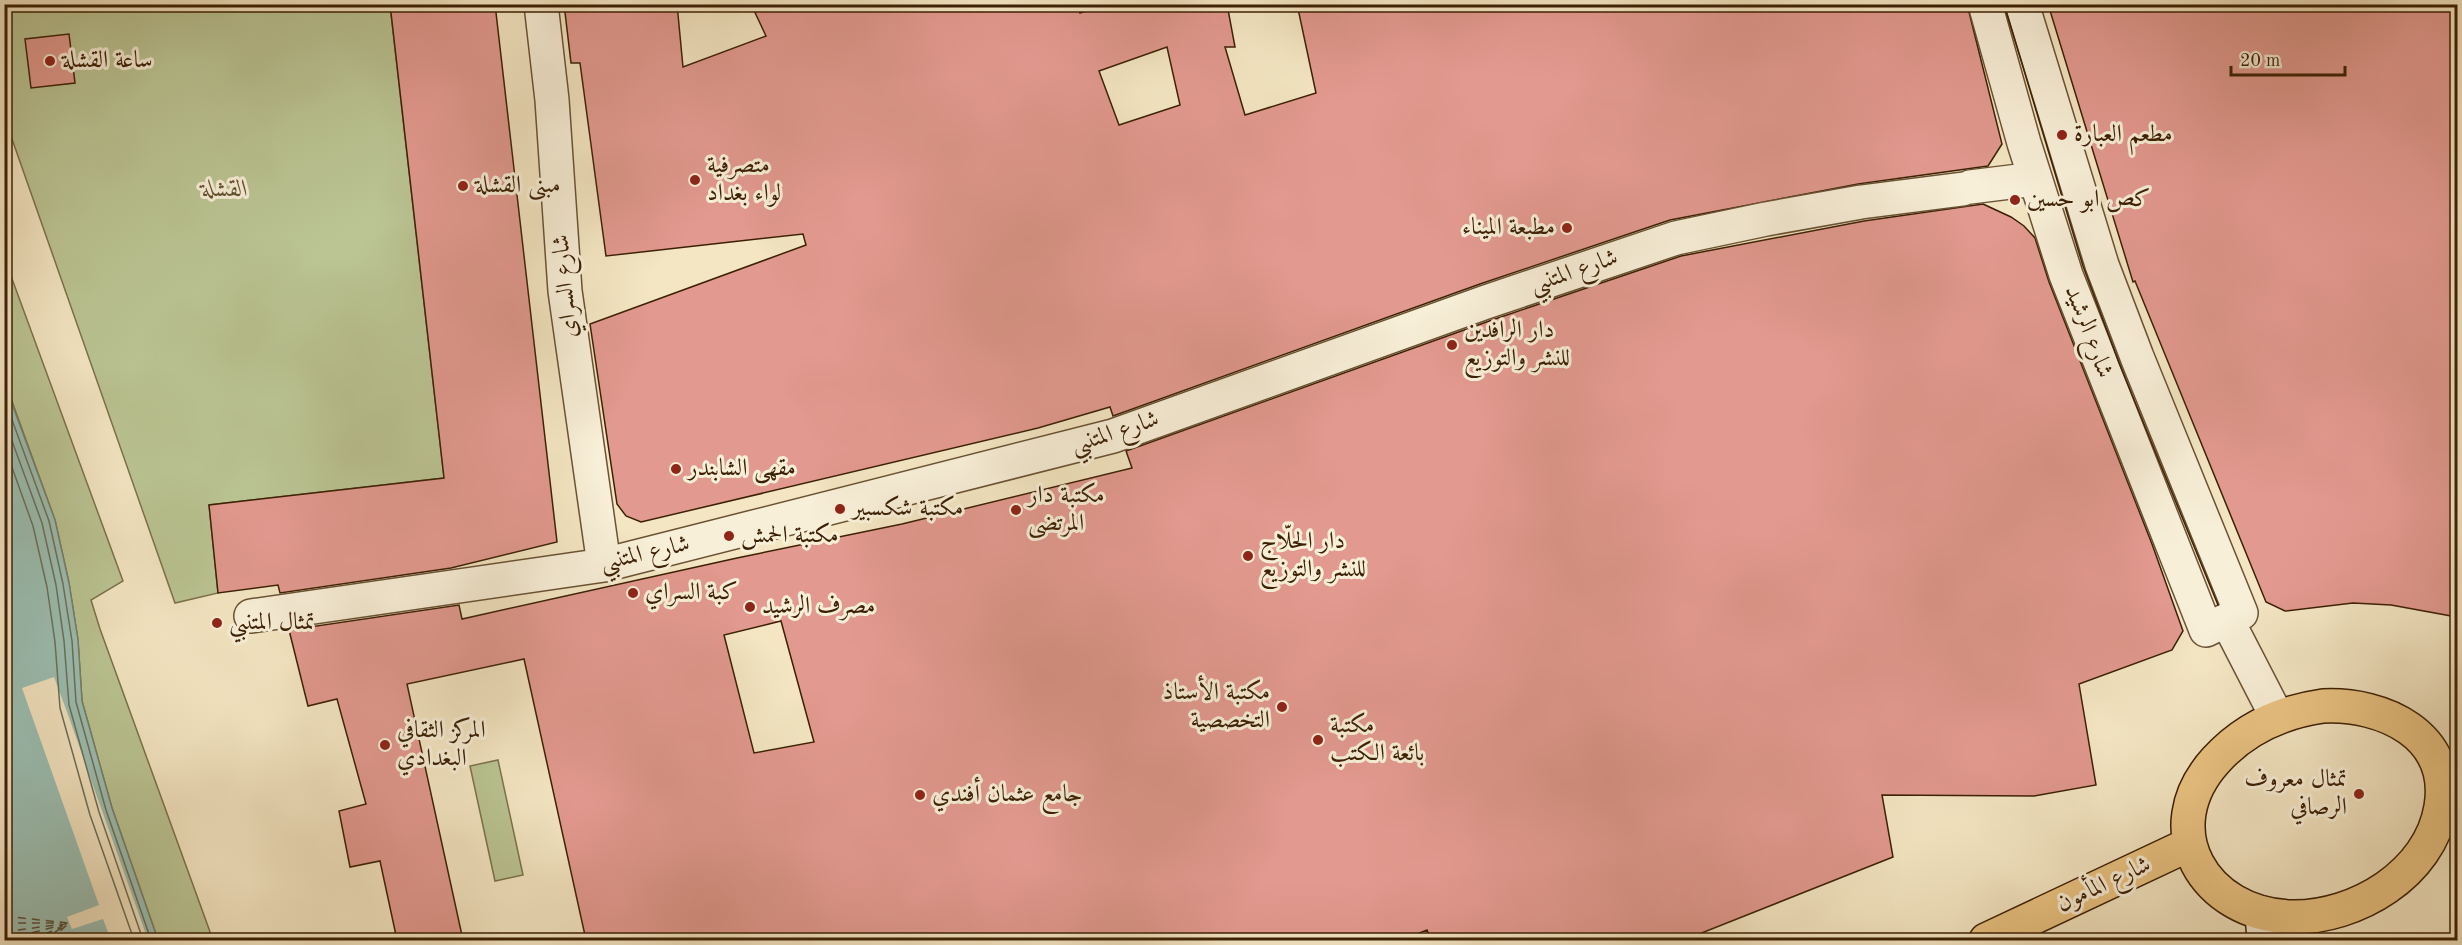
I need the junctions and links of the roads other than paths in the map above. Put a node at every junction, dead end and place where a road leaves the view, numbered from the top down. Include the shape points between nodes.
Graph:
1 (541, 4) edge
2 (1985, 4) edge
3 (2022, 4) edge
4 (2035, 179) junction
5 (603, 565) junction
6 (251, 616) dead end
7 (2228, 620) junction
8 (2277, 717) junction
9 (2447, 759) edge
10 (2190, 844) junction
11 (2263, 927) edge
12 (1986, 940) edge

1 - 5 street, شارع السراي via 552,100 564,291
2 - 4 street, شارع الرشيد
3 - 7 street, شارع الرشيد via 2102,265 2241,613
4 - 5 street, شارع المتنبي via 1861,202 1676,238 1113,436
4 - 7 street, شارع الرشيد via 2066,275 2206,630
5 - 6 street, شارع المتنبي
7 - 8 street
8 - 9 main road via 2323,706 2369,709 2396,719 2429,749
8 - 10 main road via 2237,740 2206,773 2193,801
9 - 11 main road via 2437,821 2425,849 2405,872 2381,890 2338,910 2292,917
10 - 11 main road via 2211,884
10 - 12 main road, شارع المأمون

